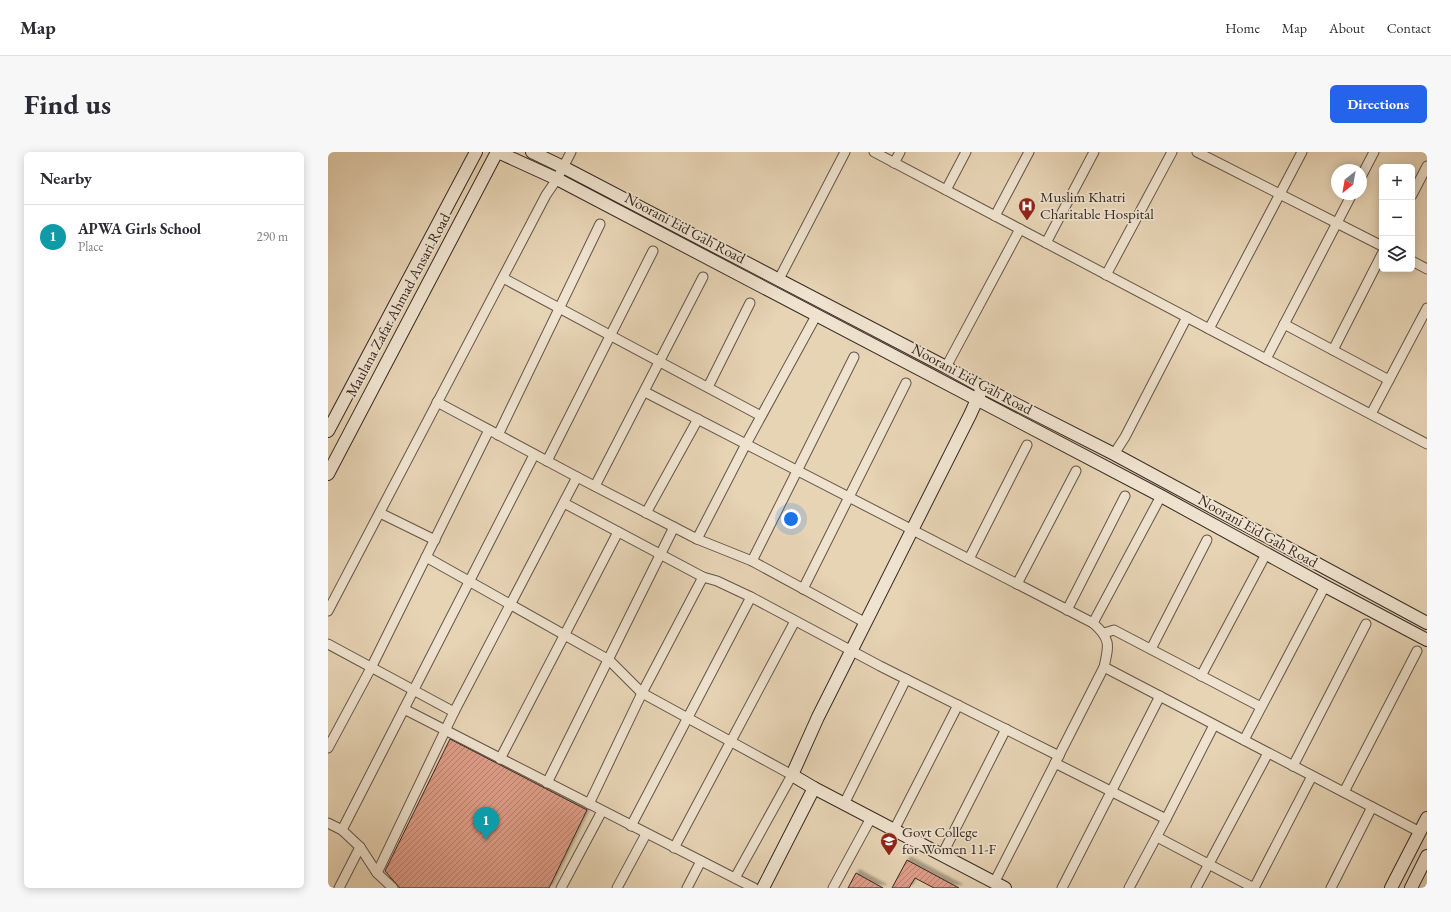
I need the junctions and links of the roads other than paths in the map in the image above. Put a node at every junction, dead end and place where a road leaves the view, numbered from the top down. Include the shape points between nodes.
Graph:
1 (476, 152) edge
2 (497, 152) edge
3 (532, 152) edge
4 (571, 152) edge
5 (845, 152) edge
6 (874, 152) edge
7 (900, 152) edge
8 (966, 152) edge
9 (1030, 152) edge
10 (1094, 152) edge
11 (1172, 152) edge
12 (1197, 152) edge
13 (1302, 152) edge
14 (1374, 152) edge
15 (894, 163) junction
16 (1367, 165) edge
17 (1427, 166) edge
18 (563, 167) junction
19 (557, 179) junction
20 (946, 190) junction
21 (1415, 190) edge
22 (1280, 195) junction
23 (1349, 200) edge
24 (995, 216) junction
25 (1337, 223) junction
26 (600, 224) dead end
27 (1020, 229) junction
28 (1046, 243) junction
29 (1379, 244) edge
30 (654, 252) dead end
31 (1379, 260) edge
32 (1415, 263) edge
33 (1427, 269) edge
34 (1106, 275) junction
35 (703, 277) dead end
36 (503, 278) junction
37 (779, 279) junction
38 (750, 303) dead end
39 (560, 308) junction
40 (1427, 308) edge
41 (816, 316) junction
42 (1187, 317) junction
43 (1284, 324) junction
44 (1209, 329) junction
45 (611, 335) junction
46 (1333, 350) junction
47 (854, 357) dead end
48 (1266, 359) junction
49 (660, 362) junction
50 (946, 367) junction
51 (1389, 380) junction
52 (906, 383) dead end
53 (708, 387) junction
54 (982, 387) junction
55 (645, 392) junction
56 (977, 399) junction
57 (437, 402) junction
58 (1371, 414) junction
59 (761, 416) junction
60 (698, 419) junction
61 (489, 430) junction
62 (328, 431) edge
63 (498, 435) junction
64 (746, 444) junction
65 (1427, 444) edge
66 (1027, 445) dead end
67 (1114, 454) junction
68 (534, 455) junction
69 (547, 461) junction
70 (797, 470) junction
71 (1076, 471) dead end
72 (328, 474) edge
73 (577, 478) junction
74 (595, 486) junction
75 (1125, 496) dead end
76 (1162, 496) junction
77 (849, 497) junction
78 (564, 503) junction
79 (380, 513) junction
80 (646, 513) junction
81 (674, 527) junction
82 (912, 530) junction
83 (618, 532) junction
84 (697, 539) junction
85 (435, 540) junction
86 (1208, 540) dead end
87 (1266, 554) junction
88 (660, 555) junction
89 (426, 557) junction
90 (969, 559) junction
91 (752, 561) junction
92 (703, 577) junction
93 (470, 581) junction
94 (1017, 584) junction
95 (1325, 586) junction
96 (803, 589) junction
97 (751, 597) junction
98 (510, 604) junction
99 (1068, 610) junction
100 (328, 612) edge
101 (795, 621) junction
102 (866, 623) junction
103 (1093, 623) junction
104 (1427, 623) edge
105 (1366, 624) dead end
106 (1104, 633) junction
107 (565, 634) junction
108 (1427, 640) edge
109 (328, 644) edge
110 (1151, 649) junction
111 (851, 651) junction
112 (1417, 651) dead end
113 (609, 660) junction
114 (371, 668) junction
115 (1104, 668) junction
116 (1201, 676) junction
117 (906, 678) junction
118 (414, 691) junction
119 (642, 693) junction
120 (1160, 696) junction
121 (958, 705) junction
122 (1261, 708) junction
123 (404, 709) junction
124 (454, 712) junction
125 (688, 718) junction
126 (1214, 725) junction
127 (1006, 729) junction
128 (445, 730) junction
129 (1244, 740) junction
130 (731, 742) junction
131 (328, 748) edge
132 (1268, 753) junction
133 (500, 759) junction
134 (1057, 759) junction
135 (1293, 766) junction
136 (792, 775) junction
137 (1312, 776) junction
138 (547, 783) junction
139 (814, 788) junction
140 (1112, 791) junction
141 (1344, 792) junction
142 (589, 804) junction
143 (844, 804) junction
144 (1372, 807) junction
145 (602, 811) junction
146 (871, 818) junction
147 (1427, 818) edge
148 (1166, 819) junction
149 (328, 823) edge
150 (631, 826) junction
151 (342, 830) junction
152 (894, 830) junction
153 (1420, 832) junction
154 (646, 834) junction
155 (1157, 837) junction
156 (360, 847) junction
157 (674, 848) junction
158 (942, 855) junction
159 (1427, 856) edge
160 (701, 861) junction
161 (1209, 864) junction
162 (377, 873) junction
163 (735, 878) junction
164 (1000, 885) edge
165 (339, 888) edge
166 (393, 888) edge
167 (561, 888) edge
168 (617, 888) edge
169 (687, 888) edge
170 (754, 888) edge
171 (764, 888) edge
172 (833, 888) edge
173 (1062, 888) edge
174 (1129, 888) edge
175 (1196, 888) edge
176 (1254, 888) edge
177 (1331, 888) edge
178 (1392, 888) edge
179 (1410, 888) edge

1 - 62 main road, Maulana Zafar Ahmad Ansari Road
2 - 19 main road, Noorani Eid Gah Road
2 - 72 main road, Maulana Zafar Ahmad Ansari Road
3 - 18 main road, Noorani Eid Gah Road
4 - 18 street
5 - 37 street
6 - 15 street
7 - 15 street
8 - 20 street
9 - 24 street
10 - 28 street
11 - 34 street
12 - 22 street
13 - 22 street
14 - 16 street
15 - 20 street
17 - 21 street
18 - 19 street
18 - 37 main road, Noorani Eid Gah Road
19 - 36 street
19 - 41 main road, Noorani Eid Gah Road
20 - 24 street
22 - 25 street
22 - 44 street
23 - 25 street
24 - 27 street
25 - 29 street
25 - 43 street
26 - 39 street
27 - 28 street
27 - 50 street
28 - 34 street
30 - 45 street
31 - 46 street
32 - 33 street
34 - 42 street
35 - 49 street
36 - 39 street
36 - 57 street
37 - 50 main road, Noorani Eid Gah Road
38 - 53 street
39 - 45 street
39 - 63 street
40 - 51 street
41 - 56 main road, Noorani Eid Gah Road
41 - 59 street
42 - 44 street
42 - 67 street
43 - 46 street
43 - 48 street
44 - 48 street
45 - 49 street
45 - 69 street
46 - 51 street
47 - 70 street
48 - 58 street
49 - 53 street
49 - 55 street
50 - 54 main road, Noorani Eid Gah Road
51 - 58 street
52 - 77 street
53 - 59 street
54 - 56 main road
54 - 67 main road, Noorani Eid Gah Road
55 - 60 street
55 - 74 street
56 - 76 main road, Noorani Eid Gah Road
56 - 82 main road
57 - 61 street
57 - 79 street
58 - 65 street
59 - 64 street
60 - 64 street
60 - 80 street
61 - 63 street
61 - 85 street
63 - 68 street
64 - 70 street
64 - 84 street
66 - 90 street
67 - 104 main road, Noorani Eid Gah Road
68 - 69 street
68 - 93 street
69 - 73 street
70 - 77 street
70 - 91 street
71 - 94 street
73 - 74 street
73 - 78 street
74 - 80 street
75 - 99 street
76 - 87 main road, Noorani Eid Gah Road
76 - 103 street
77 - 82 street
77 - 96 street
78 - 83 street
78 - 98 street
79 - 85 street
79 - 100 street
80 - 81 street
81 - 84 street
81 - 88 street
82 - 90 street
82 - 102 main road
83 - 88 street
83 - 107 street
84 - 91 street
85 - 89 street
86 - 110 street
87 - 95 main road, Noorani Eid Gah Road
87 - 116 street
88 - 92 street
88 - 113 street
89 - 93 street
89 - 114 street
90 - 94 street
91 - 96 street
92 - 97 street
92 - 119 street
93 - 98 street
93 - 118 street
94 - 99 street
95 - 108 main road, Noorani Eid Gah Road
95 - 122 street
96 - 102 street
97 - 101 street
97 - 125 street
98 - 107 street
98 - 124 street
99 - 103 street
101 - 111 street
101 - 130 street
102 - 111 main road
103 - 106 street
105 - 135 street
106 - 110 street via 1114,630
106 - 115 street via 1108,647
107 - 113 street
107 - 133 street
109 - 114 street
110 - 116 street
111 - 117 street
111 - 136 main road
112 - 141 street
113 - 119 street
113 - 138 street
114 - 118 street
114 - 131 street
115 - 120 street
115 - 134 street
116 - 122 street
117 - 121 street
117 - 143 street
118 - 123 street
118 - 124 street
119 - 125 street
119 - 142 street
120 - 126 street
120 - 140 street
121 - 127 street
121 - 152 street
122 - 129 street
123 - 128 street
123 - 151 street
124 - 128 street
125 - 130 street
125 - 150 street
126 - 129 street
126 - 148 street
127 - 134 street
127 - 158 street
128 - 133 street
128 - 162 street
129 - 132 street
130 - 136 street
130 - 157 street
132 - 135 street
132 - 161 street
133 - 138 street
134 - 140 street
134 - 164 street
135 - 137 street
136 - 139 main road
136 - 163 street
137 - 141 street
137 - 176 street
138 - 142 street
139 - 143 main road
139 - 171 main road
140 - 148 street
140 - 173 street
141 - 144 street
142 - 145 street
143 - 146 main road
144 - 153 street
144 - 177 street
145 - 150 street
145 - 167 street
146 - 152 main road
146 - 172 street
147 - 153 main road
148 - 155 street
149 - 151 street
150 - 154 street
151 - 156 street
152 - 158 main road
153 - 178 main road
154 - 157 street
154 - 168 street
155 - 161 street
155 - 174 street
156 - 162 street
156 - 165 street
157 - 160 street
158 - 164 main road
159 - 179 main road
160 - 163 street
160 - 169 street
161 - 175 street
161 - 176 street
162 - 166 street
163 - 170 street

